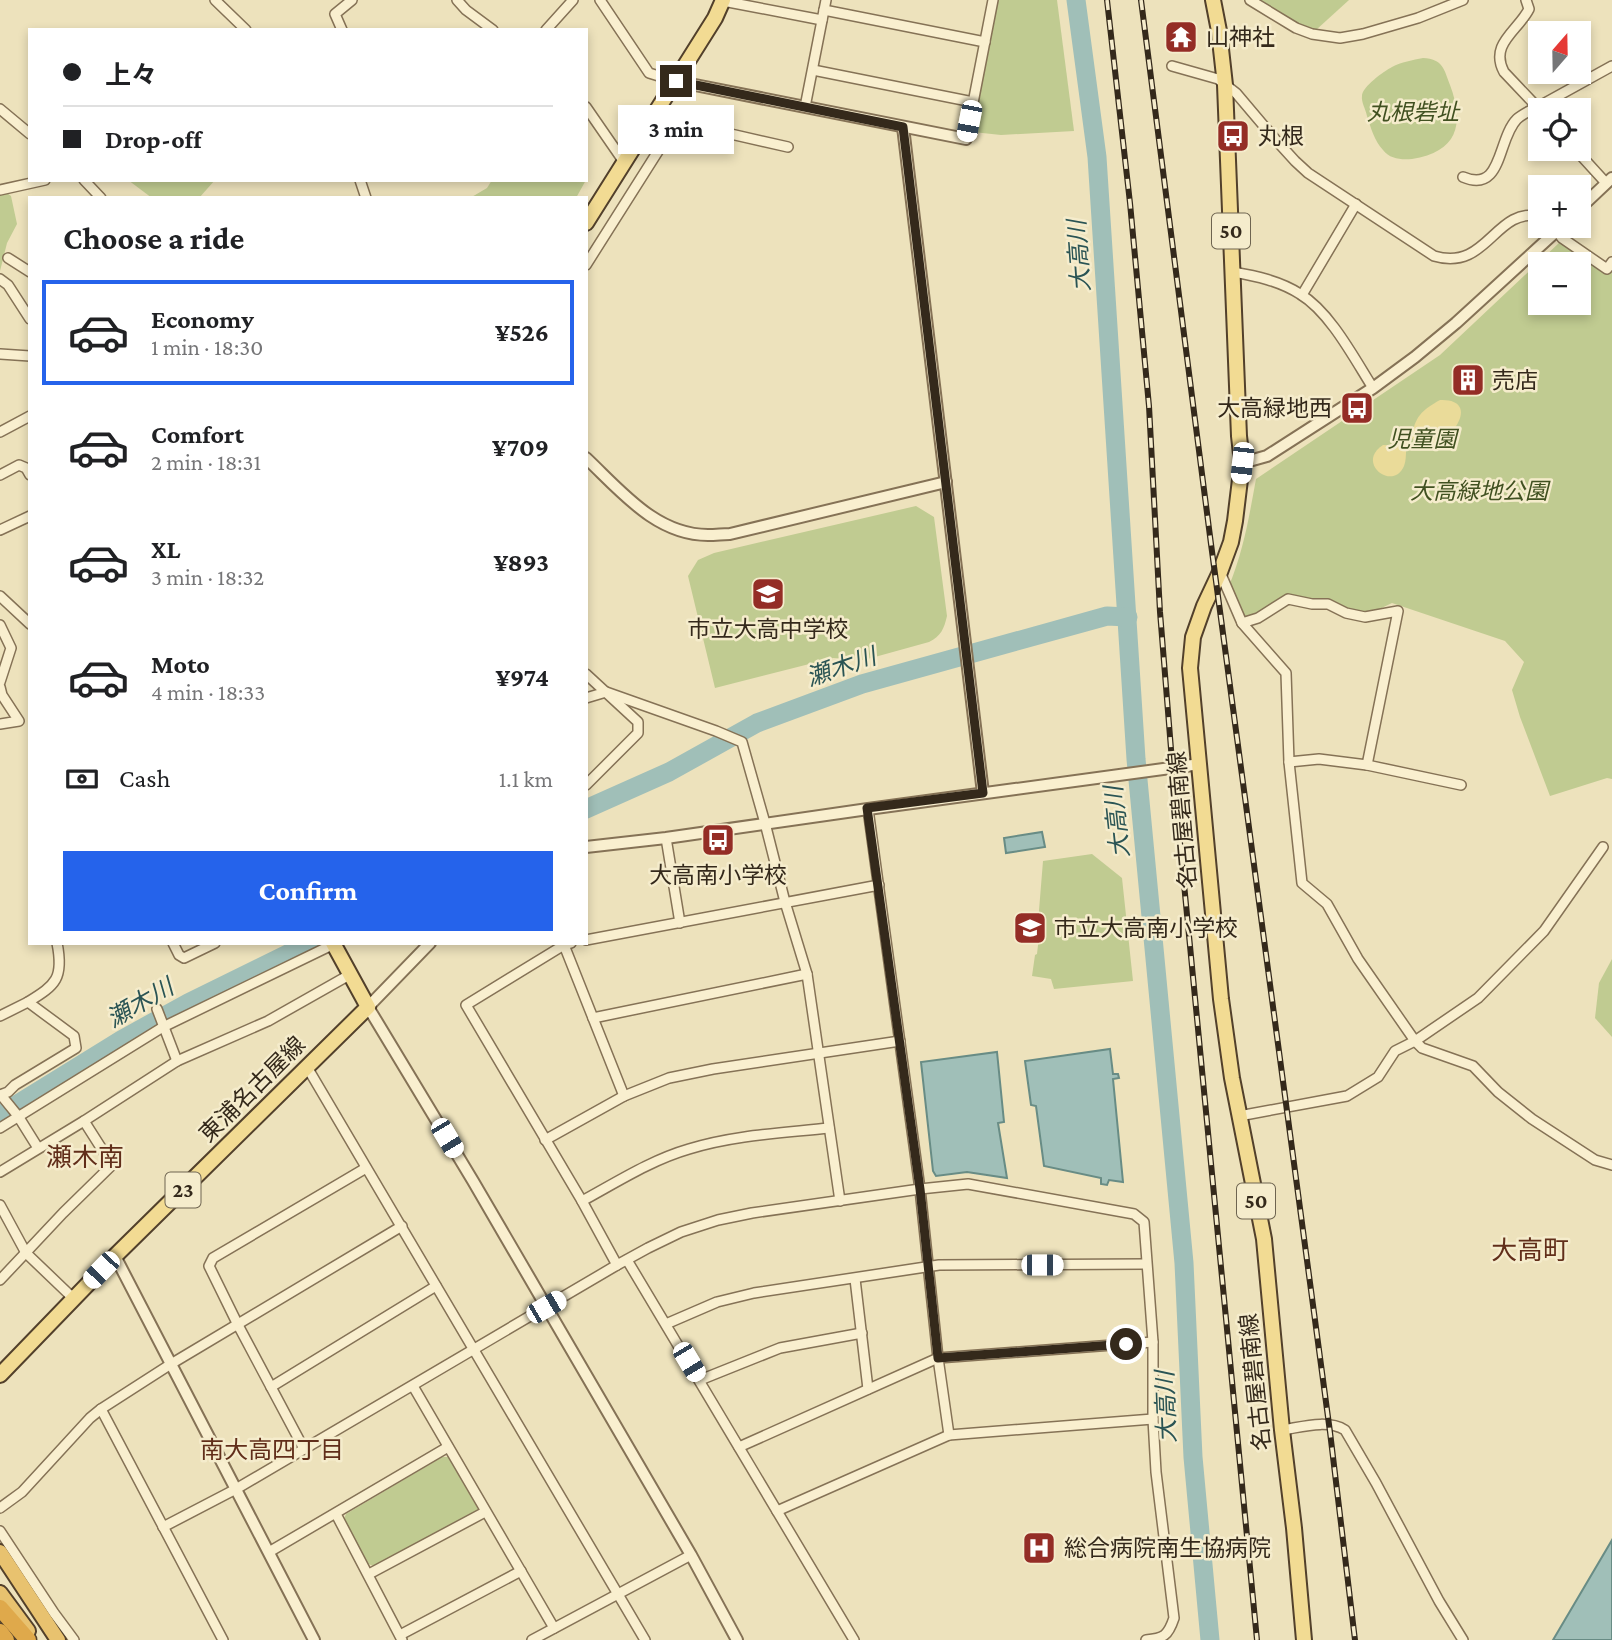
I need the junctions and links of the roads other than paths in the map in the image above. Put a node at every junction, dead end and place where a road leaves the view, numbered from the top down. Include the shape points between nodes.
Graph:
1 (215, 0) edge
2 (352, 0) edge
3 (457, 0) edge
4 (573, 0) edge
5 (600, 0) edge
6 (993, 0) edge
7 (1213, 0) edge
8 (1250, 0) edge
9 (1462, 0) edge
10 (1526, 0) edge
11 (723, 1) edge
12 (825, 5) edge
13 (822, 20) junction
14 (244, 28) edge
15 (341, 28) edge
16 (490, 28) edge
17 (547, 28) edge
18 (985, 42) junction
19 (1172, 66) dead end
20 (1612, 66) edge
21 (813, 70) junction
22 (676, 81) junction
23 (1225, 85) junction
24 (1529, 98) edge
25 (1558, 98) edge
26 (973, 102) junction
27 (805, 107) junction
28 (0, 109) edge
29 (588, 110) edge
30 (1528, 111) edge
31 (903, 127) junction
32 (28, 132) edge
33 (965, 139) joint
34 (788, 147) dead end
35 (1588, 161) edge
36 (624, 162) junction
37 (1463, 177) dead end
38 (1609, 181) edge
39 (36, 182) edge
40 (86, 182) edge
41 (0, 190) edge
42 (99, 196) edge
43 (1591, 198) edge
44 (1356, 204) junction
45 (1528, 216) edge
46 (588, 220) edge
47 (1545, 238) edge
48 (1562, 238) edge
49 (8, 258) dead end
50 (588, 262) edge
51 (1612, 262) edge
52 (28, 271) edge
53 (1233, 272) junction
54 (0, 279) edge
55 (1303, 295) junction
56 (28, 316) edge
57 (0, 354) edge
58 (28, 355) edge
59 (1373, 388) junction
60 (28, 416) edge
61 (0, 432) edge
62 (588, 460) edge
63 (1242, 463) junction
64 (28, 472) edge
65 (0, 474) edge
66 (946, 482) junction
67 (28, 517) edge
68 (0, 530) edge
69 (1220, 572) junction
70 (0, 596) edge
71 (28, 622) edge
72 (1242, 623) junction
73 (0, 625) edge
74 (588, 678) edge
75 (0, 682) edge
76 (0, 687) edge
77 (596, 695) edge
78 (0, 724) edge
79 (1289, 762) junction
80 (1200, 764) junction
81 (1367, 765) junction
82 (588, 783) edge
83 (1461, 785) dead end
84 (983, 793) junction
85 (867, 808) junction
86 (765, 823) junction
87 (666, 838) junction
88 (588, 845) edge
89 (1603, 847) dead end
90 (879, 884) junction
91 (785, 902) junction
92 (680, 923) junction
93 (588, 940) edge
94 (57, 945) edge
95 (174, 945) edge
96 (211, 945) edge
97 (331, 945) edge
98 (334, 945) edge
99 (428, 945) edge
100 (565, 945) edge
101 (567, 945) edge
102 (351, 974) junction
103 (807, 974) junction
104 (28, 1002) junction
105 (368, 1007) junction
106 (158, 1011) dead end
107 (0, 1016) edge
108 (593, 1018) junction
109 (162, 1026) junction
110 (900, 1041) junction
111 (1415, 1041) junction
112 (818, 1054) junction
113 (177, 1061) junction
114 (307, 1067) junction
115 (624, 1096) junction
116 (2, 1097) edge
117 (17, 1115) junction
118 (1239, 1116) junction
119 (84, 1121) junction
120 (0, 1128) edge
121 (829, 1128) junction
122 (545, 1140) junction
123 (38, 1148) junction
124 (1612, 1165) edge
125 (366, 1168) junction
126 (0, 1172) edge
127 (920, 1189) junction
128 (840, 1200) junction
129 (582, 1201) junction
130 (0, 1205) edge
131 (402, 1226) junction
132 (26, 1253) junction
133 (115, 1256) junction
134 (627, 1260) junction
135 (1146, 1264) junction
136 (617, 1265) junction
137 (927, 1267) junction
138 (855, 1279) junction
139 (0, 1280) edge
140 (436, 1286) junction
141 (74, 1299) junction
142 (546, 1307) junction
143 (666, 1324) junction
144 (238, 1325) junction
145 (862, 1333) junction
146 (1153, 1342) junction
147 (473, 1350) junction
148 (938, 1358) junction
149 (171, 1364) junction
150 (0, 1375) edge
151 (700, 1380) junction
152 (413, 1386) junction
153 (271, 1387) junction
154 (868, 1389) junction
155 (100, 1409) junction
156 (1153, 1419) junction
157 (1282, 1430) junction
158 (949, 1436) junction
159 (448, 1447) junction
160 (739, 1447) junction
161 (304, 1449) junction
162 (236, 1489) junction
163 (0, 1508) edge
164 (777, 1511) junction
165 (485, 1512) junction
166 (336, 1514) junction
167 (163, 1527) junction
168 (0, 1531) edge
169 (0, 1552) edge
170 (269, 1552) junction
171 (691, 1555) junction
172 (521, 1572) junction
173 (369, 1574) junction
174 (0, 1592) edge
175 (618, 1595) junction
176 (0, 1609) edge
177 (554, 1629) junction
178 (0, 1632) edge
179 (401, 1637) edge
180 (6, 1640) edge
181 (22, 1640) edge
182 (28, 1640) edge
183 (34, 1640) edge
184 (58, 1640) edge
185 (75, 1640) edge
186 (223, 1640) edge
187 (314, 1640) edge
188 (532, 1640) edge
189 (645, 1640) edge
190 (737, 1640) edge
191 (854, 1640) edge
192 (1146, 1640) edge
193 (1304, 1640) edge
194 (1463, 1640) edge

1 - 14 street
2 - 15 street via 335,14
3 - 16 street
4 - 17 street
5 - 22 street via 649,73
6 - 18 street
7 - 23 main road, 名古屋碧南線 / 50
8 - 9 street via 1296,28 1340,38 1418,18
10 - 24 street via 1527,13 1499,53 1504,72
11 - 13 street
11 - 22 main road
12 - 13 street
12 - 18 street
13 - 21 street
18 - 26 street
19 - 23 street
20 - 25 street
21 - 26 street
21 - 27 street
22 - 27 street
22 - 36 main road
23 - 44 street via 1295,161
23 - 53 main road, 名古屋碧南線 / 50
26 - 33 street
27 - 31 street
28 - 32 street
29 - 36 street
30 - 37 street via 1510,128 1490,176 1481,181
31 - 33 street
31 - 66 street
34 - 50 street via 689,123 674,126
35 - 38 street
36 - 46 main road
38 - 43 street
39 - 41 street
40 - 42 street
44 - 45 street via 1445,259 1472,253 1516,216
44 - 55 street
47 - 59 street via 1432,344
48 - 51 street via 1606,269
49 - 52 street
53 - 55 street via 1257,276
53 - 63 main road, 名古屋碧南線 / 50
54 - 56 street
55 - 59 street via 1325,316
57 - 58 street
59 - 63 street via 1267,456
60 - 61 street
62 - 66 street via 645,513 663,524 707,536
63 - 69 main road, 名古屋碧南線 / 50 via 1231,542
64 - 65 street via 19,466
66 - 84 street
67 - 68 street
69 - 72 street
69 - 80 main road, 名古屋碧南線 / 50 via 1194,637 1190,668
70 - 71 street
72 - 79 street via 1286,673
72 - 81 street via 1288,599 1328,604 1365,617 1398,611
73 - 75 street via 11,648
74 - 77 street
76 - 78 street via 19,722
77 - 82 street via 638,722 638,733
77 - 86 street via 741,742
79 - 81 street via 1320,759
79 - 111 street via 1302,883 1327,904 1358,959
80 - 84 street
80 - 118 main road, 名古屋碧南線 / 50 via 1221,999
81 - 83 street
84 - 85 street
85 - 86 street
85 - 90 street
86 - 87 street
86 - 91 street
87 - 88 street
87 - 92 street
89 - 111 street via 1544,931 1478,998
90 - 91 street
90 - 110 street
91 - 92 street
91 - 103 street
92 - 93 street
94 - 104 street via 61,969 49,989
95 - 96 street via 184,958
97 - 109 street
98 - 102 main road
99 - 105 street
100 - 122 street via 466,1005
101 - 108 street
102 - 105 main road
102 - 113 street via 268,1021
103 - 108 street
103 - 112 street
104 - 107 street
104 - 116 street via 74,1036 76,1048
105 - 114 main road, 東浦名古屋線 / 23
105 - 142 street
106 - 109 street
108 - 115 street
109 - 113 street
109 - 117 street
110 - 112 street
110 - 127 street
111 - 118 street via 1395,1051 1378,1077 1348,1096
111 - 124 street via 1422,1048 1474,1066 1532,1119 1595,1160
112 - 115 street via 669,1078
112 - 121 street
113 - 119 street
114 - 125 street
114 - 133 main road, 東浦名古屋線 / 23
115 - 122 street
116 - 117 street
117 - 120 street
117 - 123 street
118 - 157 main road, 名古屋碧南線 / 50 via 1264,1239
119 - 123 street
119 - 132 street via 112,1165
121 - 128 street
121 - 129 street via 690,1149 647,1165
122 - 129 street
123 - 126 street
125 - 131 street
125 - 144 street via 213,1258 209,1266
127 - 128 street
127 - 135 street via 968,1184 1134,1214 1144,1222
127 - 137 street
128 - 134 street via 718,1220 681,1232
129 - 136 street
130 - 132 street
131 - 140 street
131 - 144 street
132 - 139 street
132 - 141 street
133 - 141 main road, 東浦名古屋線 / 23
133 - 149 street
134 - 136 street
134 - 143 street
135 - 137 street
135 - 146 street
136 - 142 street
137 - 138 street
137 - 148 street
138 - 143 street via 754,1293
138 - 145 street
140 - 147 street
140 - 153 street
141 - 150 main road, 東浦名古屋線 / 23
142 - 147 street
142 - 171 street
143 - 151 street
144 - 149 street
144 - 153 street
145 - 151 street via 780,1348
145 - 154 street
146 - 148 street
146 - 156 street
147 - 152 street
147 - 175 street
148 - 154 street
148 - 158 street
149 - 155 street
149 - 162 street
151 - 160 street
152 - 159 street
152 - 161 street
153 - 161 street
154 - 160 street
155 - 163 street via 22,1492
155 - 167 street
156 - 158 street
156 - 192 street via 1174,1618 1170,1631
157 - 193 main road, 名古屋碧南線 / 50
157 - 194 street via 1327,1424 1345,1430
158 - 164 street
159 - 165 street
159 - 166 street
160 - 164 street
161 - 162 street
162 - 167 street
162 - 170 street
164 - 191 street
165 - 172 street
165 - 173 street
166 - 170 street
166 - 173 street
167 - 186 street
168 - 185 street
169 - 184 highway
170 - 187 street
171 - 175 street
171 - 190 street
172 - 177 street
172 - 179 street
173 - 179 street
174 - 183 highway
175 - 177 street
175 - 189 street
176 - 181 highway
176 - 182 highway
177 - 188 street
178 - 180 highway

